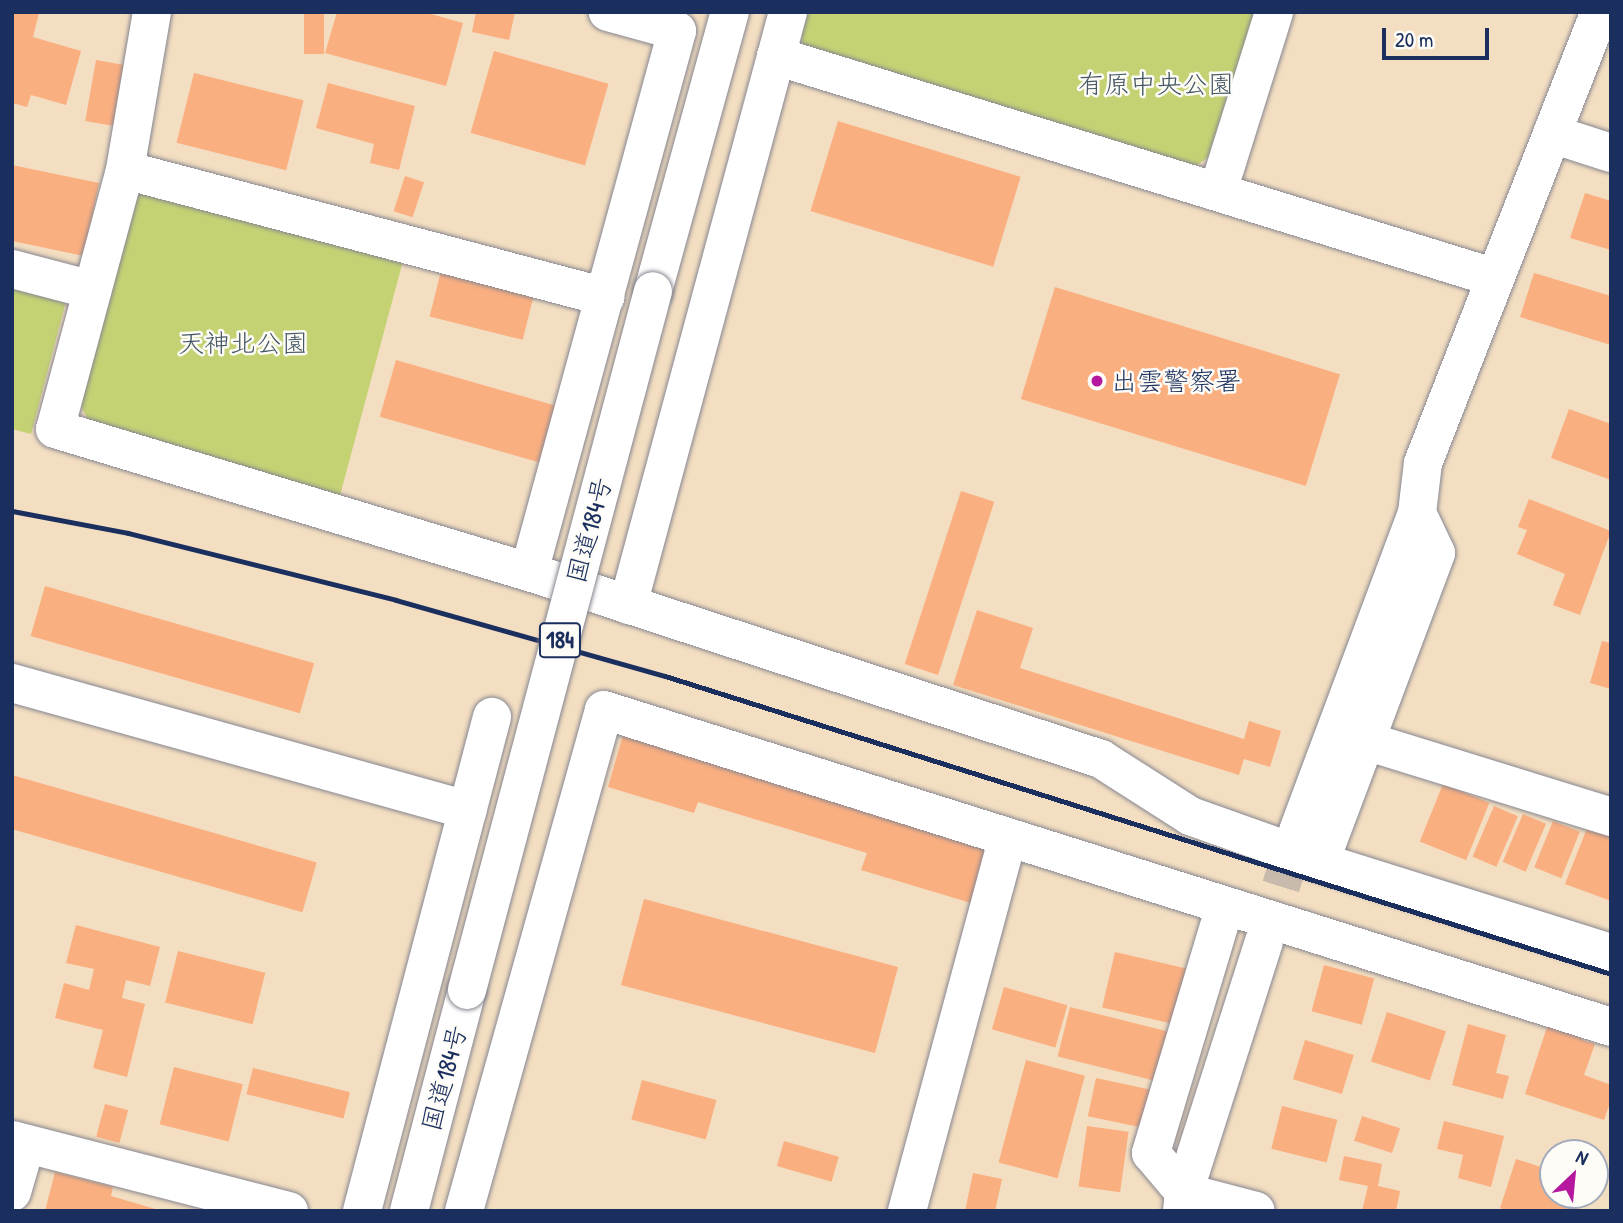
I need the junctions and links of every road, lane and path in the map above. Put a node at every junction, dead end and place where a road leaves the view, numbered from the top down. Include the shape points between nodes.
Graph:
1 (152, 12) edge
2 (608, 12) edge
3 (730, 12) edge
4 (788, 12) edge
5 (1274, 12) edge
6 (1600, 12) edge
7 (680, 22) edge
8 (776, 56) junction
9 (1552, 134) junction
10 (1611, 153) edge
11 (125, 170) junction
12 (1218, 191) junction
13 (12, 270) edge
14 (1496, 278) junction
15 (92, 290) junction
16 (606, 297) junction
17 (1417, 513) junction
18 (529, 572) junction
19 (628, 605) junction
20 (12, 683) edge
21 (492, 716) dead end
22 (1366, 741) junction
23 (468, 810) junction
24 (1611, 817) edge
25 (1298, 831) tunnel mouth
26 (1008, 837) junction
27 (1320, 862) junction
28 (1225, 906) junction
29 (1264, 941) tunnel mouth
30 (1611, 953) edge
31 (1611, 1027) edge
32 (19, 1142) edge
33 (12, 1192) edge
34 (1183, 1201) edge
35 (289, 1211) edge
36 (362, 1211) edge
37 (409, 1211) edge
38 (464, 1211) edge
39 (906, 1211) edge
40 (1255, 1211) edge

1 - 11 main road
2 - 7 main road
3 - 37 main road, 国道184号 / 184, bridge
4 - 8 main road
5 - 12 main road
6 - 9 main road
7 - 16 main road
8 - 12 main road
8 - 19 main road
9 - 10 main road
9 - 14 main road
11 - 15 main road
11 - 16 main road
12 - 14 main road
13 - 15 main road
14 - 17 main road via 1423,463
15 - 18 main road via 55,429
16 - 18 main road
17 - 22 main road via 1436,553
17 - 25 main road
18 - 19 main road
19 - 27 main road via 1101,759 1190,816
20 - 23 main road
21 - 23 main road
22 - 24 main road
22 - 27 main road
23 - 36 main road
26 - 28 main road
26 - 38 main road via 604,710
26 - 39 main road
27 - 30 main road
28 - 31 main road
28 - 34 main road via 1151,1153
29 - 34 main road
32 - 33 main road
32 - 35 main road
34 - 40 main road

